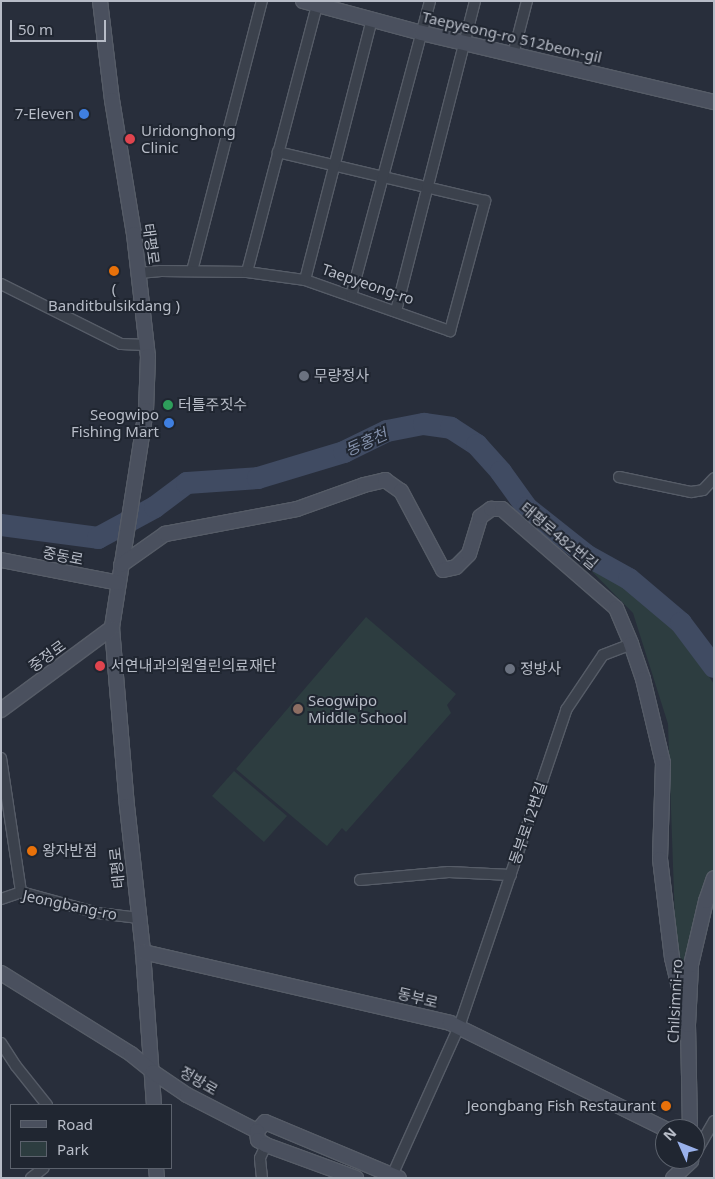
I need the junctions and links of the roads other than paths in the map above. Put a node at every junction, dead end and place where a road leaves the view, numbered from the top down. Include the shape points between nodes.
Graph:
1 (100, 1) edge
2 (262, 1) edge
3 (430, 1) edge
4 (475, 1) edge
5 (527, 1) edge
6 (312, 2) edge
7 (372, 19) junction
8 (422, 33) junction
9 (464, 43) junction
10 (513, 55) junction
11 (714, 102) edge
12 (278, 152) junction
13 (334, 165) junction
14 (384, 178) junction
15 (426, 188) junction
16 (192, 271) junction
17 (247, 272) junction
18 (139, 273) junction
19 (305, 280) junction
20 (1, 284) edge
21 (351, 296) junction
22 (396, 311) junction
23 (147, 345) junction
24 (619, 477) dead end
25 (714, 478) edge
26 (3, 562) edge
27 (122, 562) junction
28 (118, 583) junction
29 (112, 628) junction
30 (631, 644) junction
31 (1, 710) edge
32 (1, 758) edge
33 (511, 875) junction
34 (714, 878) edge
35 (360, 880) dead end
36 (21, 892) junction
37 (1, 899) edge
38 (139, 918) junction
39 (143, 952) junction
40 (1, 973) edge
41 (688, 1025) junction
42 (459, 1027) junction
43 (1, 1043) edge
44 (153, 1072) junction
45 (46, 1104) edge
46 (154, 1104) edge
47 (690, 1119) edge
48 (714, 1121) edge
49 (655, 1124) edge
50 (257, 1131) junction
51 (705, 1136) edge
52 (266, 1144) junction
53 (43, 1169) edge
54 (394, 1177) edge
55 (31, 1178) edge
56 (262, 1178) edge
57 (356, 1178) edge

1 - 18 street, 태평로
2 - 16 street
3 - 8 street
4 - 9 street
5 - 10 street
6 - 7 street, Taepyeong-ro 512beon-gil
6 - 12 street
7 - 8 street, Taepyeong-ro 512beon-gil
7 - 13 street
8 - 9 street, Taepyeong-ro 512beon-gil
8 - 14 street
9 - 10 street, Taepyeong-ro 512beon-gil
9 - 15 street
10 - 11 street, Taepyeong-ro 512beon-gil
12 - 13 street
12 - 17 street
13 - 14 street
13 - 19 street
14 - 15 street
14 - 21 street
15 - 22 street
15 - 22 street, Taepyeong-ro via 486,202 450,331
16 - 17 street, Taepyeong-ro
16 - 18 street, Taepyeong-ro
17 - 19 street, Taepyeong-ro
18 - 23 street, 태평로
19 - 21 street, Taepyeong-ro
20 - 23 street via 121,344
21 - 22 street, Taepyeong-ro
23 - 27 street, 태평로 via 146,410
24 - 25 street via 691,492 703,490
26 - 28 street, 중동로
27 - 28 street
27 - 30 street, 태평로482번길 via 165,534 297,509 385,480 400,490 443,570 456,567 469,554 480,517 491,508 502,509 616,608
28 - 29 street
29 - 31 street, 중정로
29 - 38 street, 태평로
30 - 33 street, 동부로12번길 via 603,655 566,710
30 - 41 street, 태평로482번길 via 663,763 660,859 672,958
32 - 36 street
33 - 35 street via 449,872
33 - 42 street, 동부로12번길
34 - 41 street, Chilsimni-ro via 691,966
36 - 37 street, Jeongbang-ro
36 - 38 street, Jeongbang-ro via 98,913
38 - 39 street, 태평로
39 - 42 street, 동부로 via 422,1014
39 - 44 street, 태평로
40 - 44 street, 정방로 via 131,1054
41 - 47 street, Chilsimni-ro
42 - 49 street, 동부로
42 - 54 street
43 - 45 street
44 - 46 street, 태평로
44 - 50 street, 정방로 via 187,1095
48 - 51 street
50 - 52 street via 258,1140
50 - 54 street via 265,1122
52 - 56 street via 260,1158
52 - 57 street
53 - 55 street

